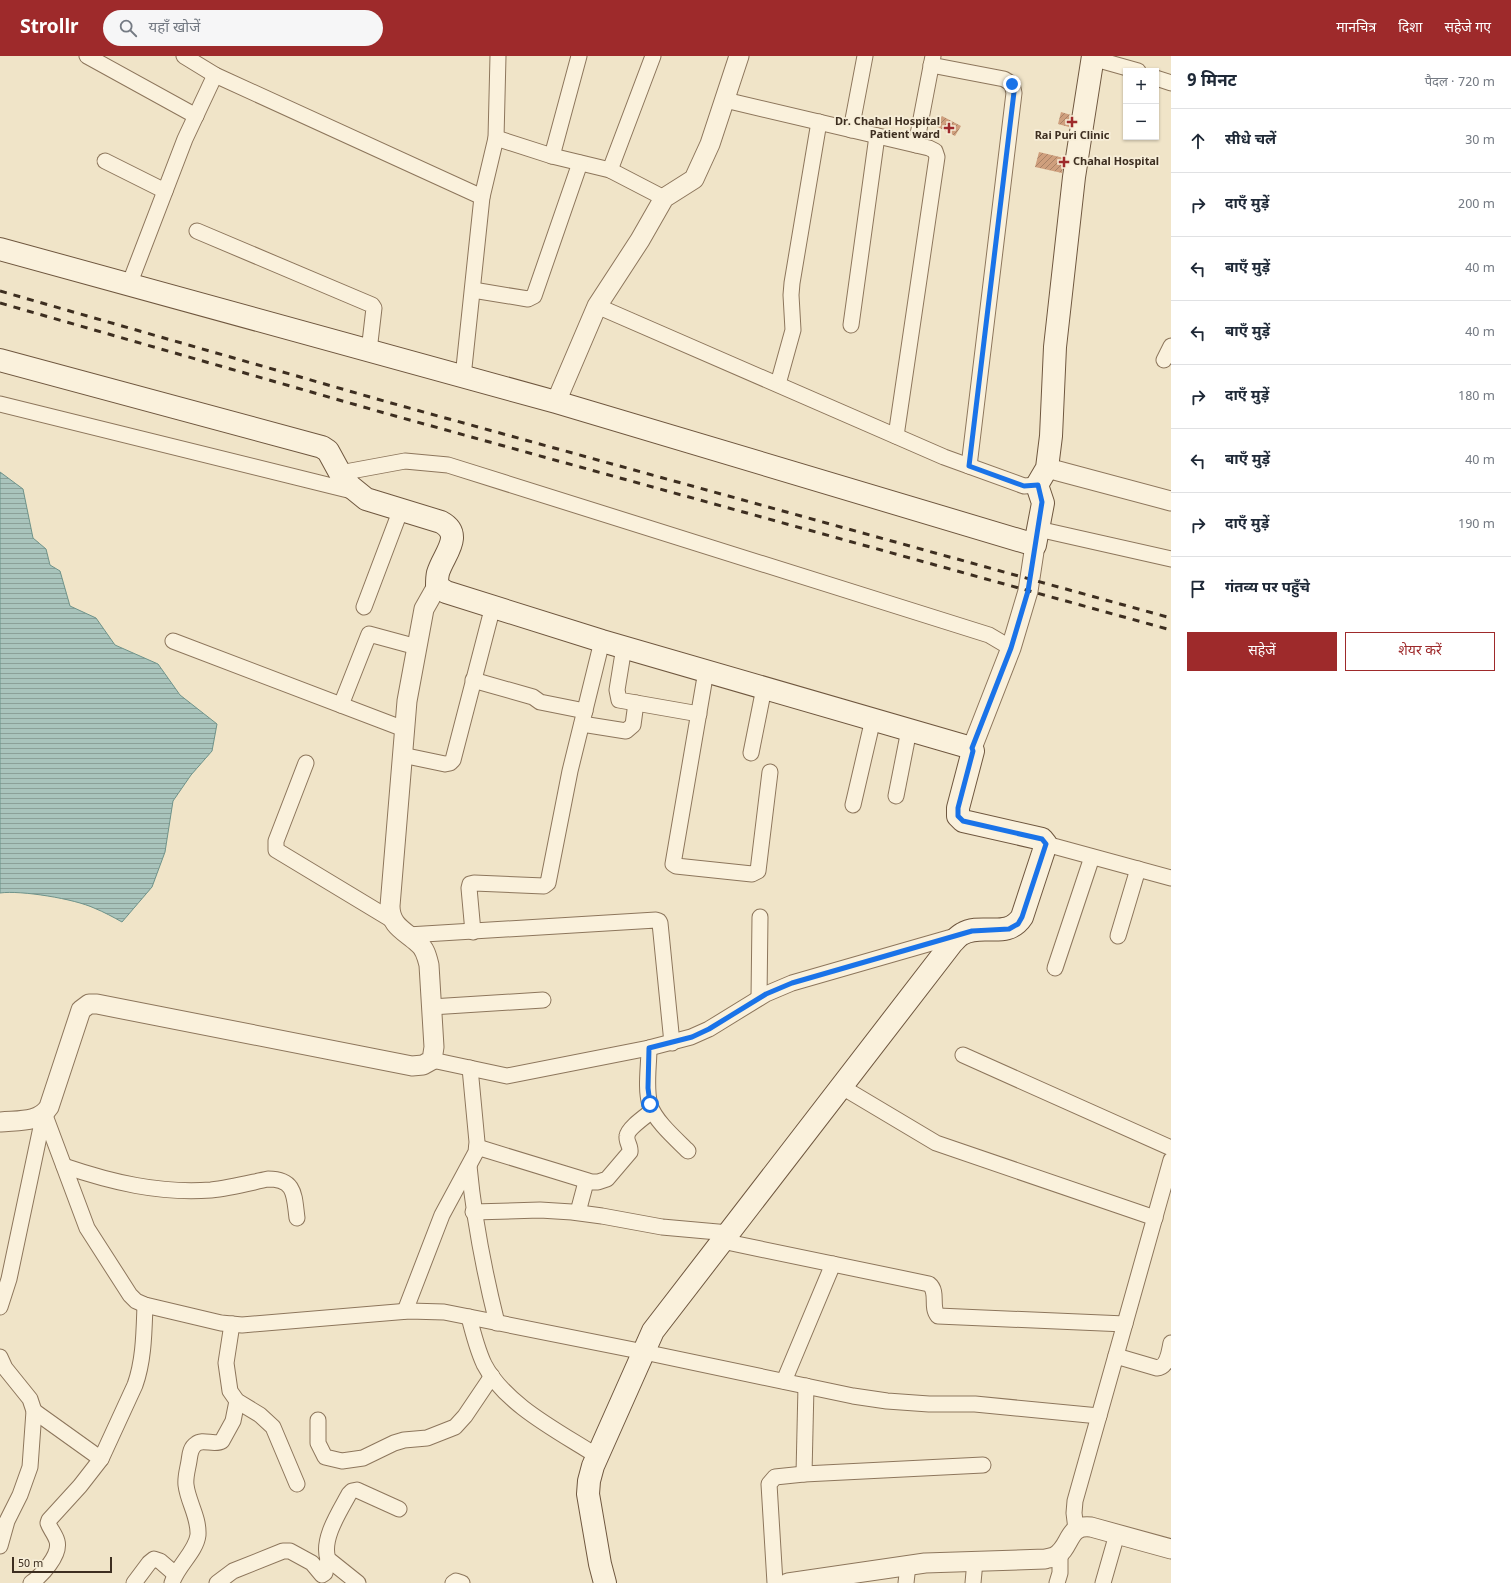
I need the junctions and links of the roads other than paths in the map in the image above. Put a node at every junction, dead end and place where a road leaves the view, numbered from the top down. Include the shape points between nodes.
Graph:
1 (87, 56) edge
2 (184, 56) edge
3 (498, 56) edge
4 (579, 56) edge
5 (653, 56) edge
6 (739, 56) edge
7 (865, 56) edge
8 (1093, 57) edge
9 (932, 61) edge
10 (1128, 68) edge
11 (215, 75) junction
12 (1159, 79) edge
13 (1171, 83) edge
14 (725, 100) junction
15 (196, 116) junction
16 (819, 122) junction
17 (850, 130) junction
18 (877, 136) junction
19 (496, 138) junction
20 (916, 145) junction
21 (552, 156) junction
22 (105, 161) dead end
23 (580, 163) junction
24 (610, 170) junction
25 (165, 191) junction
26 (482, 197) junction
27 (664, 198) junction
28 (197, 231) dead end
29 (0, 249) edge
30 (129, 285) junction
31 (473, 290) junction
32 (597, 306) junction
33 (851, 325) dead end
34 (1171, 346) edge
35 (369, 351) junction
36 (0, 360) edge
37 (1164, 360) dead end
38 (463, 376) junction
39 (778, 384) junction
40 (556, 402) junction
41 (0, 404) edge
42 (896, 436) junction
43 (969, 466) junction
44 (340, 473) junction
45 (1042, 476) junction
46 (356, 492) junction
47 (1171, 501) edge
48 (401, 509) junction
49 (1037, 537) junction
50 (1171, 559) edge
51 (437, 586) junction
52 (492, 606) junction
53 (364, 607) dead end
54 (173, 641) dead end
55 (602, 641) junction
56 (417, 647) junction
57 (624, 647) junction
58 (1011, 648) junction
59 (706, 671) junction
60 (473, 680) junction
61 (764, 688) junction
62 (636, 703) junction
63 (340, 705) junction
64 (698, 714) junction
65 (584, 717) junction
66 (873, 719) junction
67 (404, 729) junction
68 (909, 730) junction
69 (972, 748) junction
70 (751, 753) dead end
71 (402, 755) junction
72 (306, 763) dead end
73 (770, 772) dead end
74 (896, 796) dead end
75 (853, 805) dead end
76 (1046, 844) junction
77 (1092, 857) junction
78 (1138, 869) junction
79 (1171, 878) edge
80 (760, 917) dead end
81 (392, 920) junction
82 (474, 932) junction
83 (962, 934) junction
84 (408, 935) junction
85 (1118, 936) dead end
86 (1055, 968) dead end
87 (759, 998) junction
88 (543, 1000) dead end
89 (431, 1007) junction
90 (672, 1043) junction
91 (649, 1048) junction
92 (963, 1055) dead end
93 (432, 1060) junction
94 (470, 1068) junction
95 (842, 1086) junction
96 (652, 1111) junction
97 (44, 1113) junction
98 (0, 1122) edge
99 (477, 1147) junction
100 (1171, 1148) edge
101 (688, 1151) dead end
102 (1171, 1160) edge
103 (64, 1166) junction
104 (469, 1166) junction
105 (588, 1181) junction
106 (473, 1212) junction
107 (578, 1212) junction
108 (297, 1218) dead end
109 (1155, 1218) junction
110 (726, 1237) junction
111 (833, 1264) junction
112 (145, 1305) junction
113 (0, 1307) edge
114 (405, 1311) junction
115 (469, 1317) junction
116 (497, 1323) junction
117 (232, 1324) junction
118 (1125, 1324) junction
119 (1171, 1343) edge
120 (644, 1352) junction
121 (1116, 1356) junction
122 (0, 1357) edge
123 (492, 1376) junction
124 (784, 1381) junction
125 (806, 1386) junction
126 (237, 1401) junction
127 (34, 1411) junction
128 (1099, 1416) junction
129 (318, 1420) dead end
130 (597, 1456) junction
131 (101, 1458) junction
132 (982, 1465) dead end
133 (804, 1474) junction
134 (297, 1484) dead end
135 (399, 1509) dead end
136 (1076, 1529) junction
137 (1117, 1534) junction
138 (0, 1546) edge
139 (1171, 1549) edge
140 (1060, 1553) junction
141 (328, 1559) junction
142 (975, 1561) junction
143 (907, 1574) edge
144 (173, 1578) edge
145 (31, 1583) edge
146 (134, 1583) edge
147 (217, 1583) edge
148 (358, 1583) edge
149 (453, 1583) edge
150 (462, 1583) edge
151 (605, 1583) edge
152 (787, 1583) edge
153 (973, 1583) edge
154 (1057, 1583) edge
155 (1103, 1583) edge

1 - 15 street
2 - 11 street
3 - 19 street
4 - 21 street
5 - 24 street
6 - 14 street
7 - 17 street
8 - 10 street
8 - 45 main road via 1074,177 1054,347 1051,436
9 - 20 street
9 - 43 street via 1004,79 1012,84 1014,92
11 - 15 street
11 - 26 street
12 - 13 street
14 - 16 street
14 - 27 street via 710,144 694,179
15 - 25 street
16 - 17 street
16 - 39 street via 792,284 793,330
17 - 18 street
18 - 20 street
18 - 33 street
19 - 21 street
19 - 26 street
20 - 42 street via 932,149 937,157
21 - 23 street
22 - 25 street
23 - 24 street
23 - 31 street via 534,296 528,299
24 - 27 street
25 - 30 street
26 - 31 street
27 - 32 street
28 - 35 street via 372,305 374,310
29 - 30 main road
30 - 35 main road
31 - 38 street
32 - 39 street
32 - 40 street
34 - 37 street
35 - 38 main road
36 - 44 main road via 322,447 328,451
38 - 40 main road
39 - 42 street
40 - 49 main road
41 - 46 street
42 - 43 street
43 - 45 street via 1024,486
44 - 46 main road
44 - 58 street via 405,461 448,465 989,636
45 - 47 street
45 - 49 main road via 1042,502
46 - 48 main road via 366,499
48 - 51 main road via 441,522 449,526 452,532 452,540 437,574
48 - 53 street
49 - 50 street
49 - 58 street via 1028,591
51 - 52 main road via 446,592
51 - 56 street via 424,609
52 - 55 main road
52 - 60 street
54 - 63 street
55 - 57 main road
55 - 65 street
56 - 63 street via 369,634
56 - 67 street via 406,701
57 - 59 main road
57 - 62 street via 616,690 619,700
58 - 69 street
59 - 61 main road
59 - 64 street
60 - 65 street via 533,697 540,702
60 - 71 street via 451,762 445,764
61 - 66 main road
61 - 70 street
62 - 64 street
62 - 65 street via 632,725 626,731
63 - 67 street
64 - 73 street via 673,864 756,873
65 - 82 street via 570,771 547,885 470,884
66 - 68 main road
66 - 75 street
67 - 71 street
68 - 69 main road
68 - 74 street
69 - 76 main road via 958,816 963,821 1042,839
71 - 81 street via 390,906
72 - 81 street via 276,841 276,850
76 - 77 street
76 - 83 main road via 1018,924 1009,929
77 - 78 street
77 - 86 street
78 - 79 street
78 - 85 street
80 - 87 street
81 - 84 street
82 - 84 street
82 - 90 street via 659,921
83 - 87 street via 806,978
83 - 95 main road via 952,943
84 - 89 street via 419,943 427,957
87 - 90 street via 709,1029
88 - 89 street
89 - 93 street via 434,1047
90 - 91 street
91 - 94 street via 516,1075 498,1075
91 - 96 street via 648,1088
92 - 100 street
93 - 94 street
93 - 97 street via 423,1065 412,1066 89,1004 81,1010 49,1107
94 - 99 street
95 - 109 street via 942,1145
95 - 110 main road
96 - 101 street
96 - 105 street via 629,1130 627,1137 630,1152 610,1175 602,1181
97 - 98 street via 38,1117
97 - 103 street
97 - 113 street via 9,1279
99 - 104 street
99 - 105 street
102 - 109 street
103 - 108 street via 129,1185 174,1190 212,1190 278,1179 292,1188
103 - 112 street via 87,1228 132,1299
104 - 106 street
104 - 114 street via 442,1215
105 - 107 street
106 - 107 street
106 - 116 street
107 - 110 street
109 - 118 street
110 - 111 street
110 - 120 main road via 653,1331
111 - 118 street via 929,1284 934,1290 935,1312 938,1316
111 - 124 street
112 - 117 street
112 - 131 street via 138,1379
114 - 115 street
114 - 117 street via 251,1325
115 - 116 street
115 - 123 street via 484,1364
116 - 120 street
117 - 126 street via 226,1363 230,1391
118 - 121 street
119 - 121 street via 1166,1363 1160,1368
120 - 124 street
120 - 130 main road
121 - 128 street
122 - 127 street via 5,1368 30,1399
123 - 129 street via 455,1427 427,1438 394,1443 363,1458 342,1461 326,1457 318,1443
123 - 130 street via 528,1411
124 - 125 street
125 - 128 street via 887,1401 974,1404
125 - 133 street
126 - 134 street via 260,1415 273,1427
126 - 144 street via 233,1421 222,1441 199,1442 191,1450 186,1486 196,1517 198,1537 195,1546
127 - 131 street
127 - 138 street via 30,1467
128 - 136 street via 1075,1501
130 - 151 main road via 589,1481 588,1494
131 - 145 street via 49,1520 58,1546 47,1569
132 - 133 street
133 - 152 street via 775,1477 769,1484
135 - 141 street via 361,1491 352,1491 332,1527 326,1548
136 - 137 street via 1083,1526
136 - 140 street
137 - 139 street
137 - 155 street
140 - 142 street via 1045,1559
140 - 154 street
141 - 147 street via 325,1573 322,1575 312,1563 290,1551 283,1551 233,1571
141 - 148 street
142 - 143 street via 925,1563
142 - 153 street
143 - 152 street
144 - 146 street via 160,1560 154,1559
149 - 150 street

